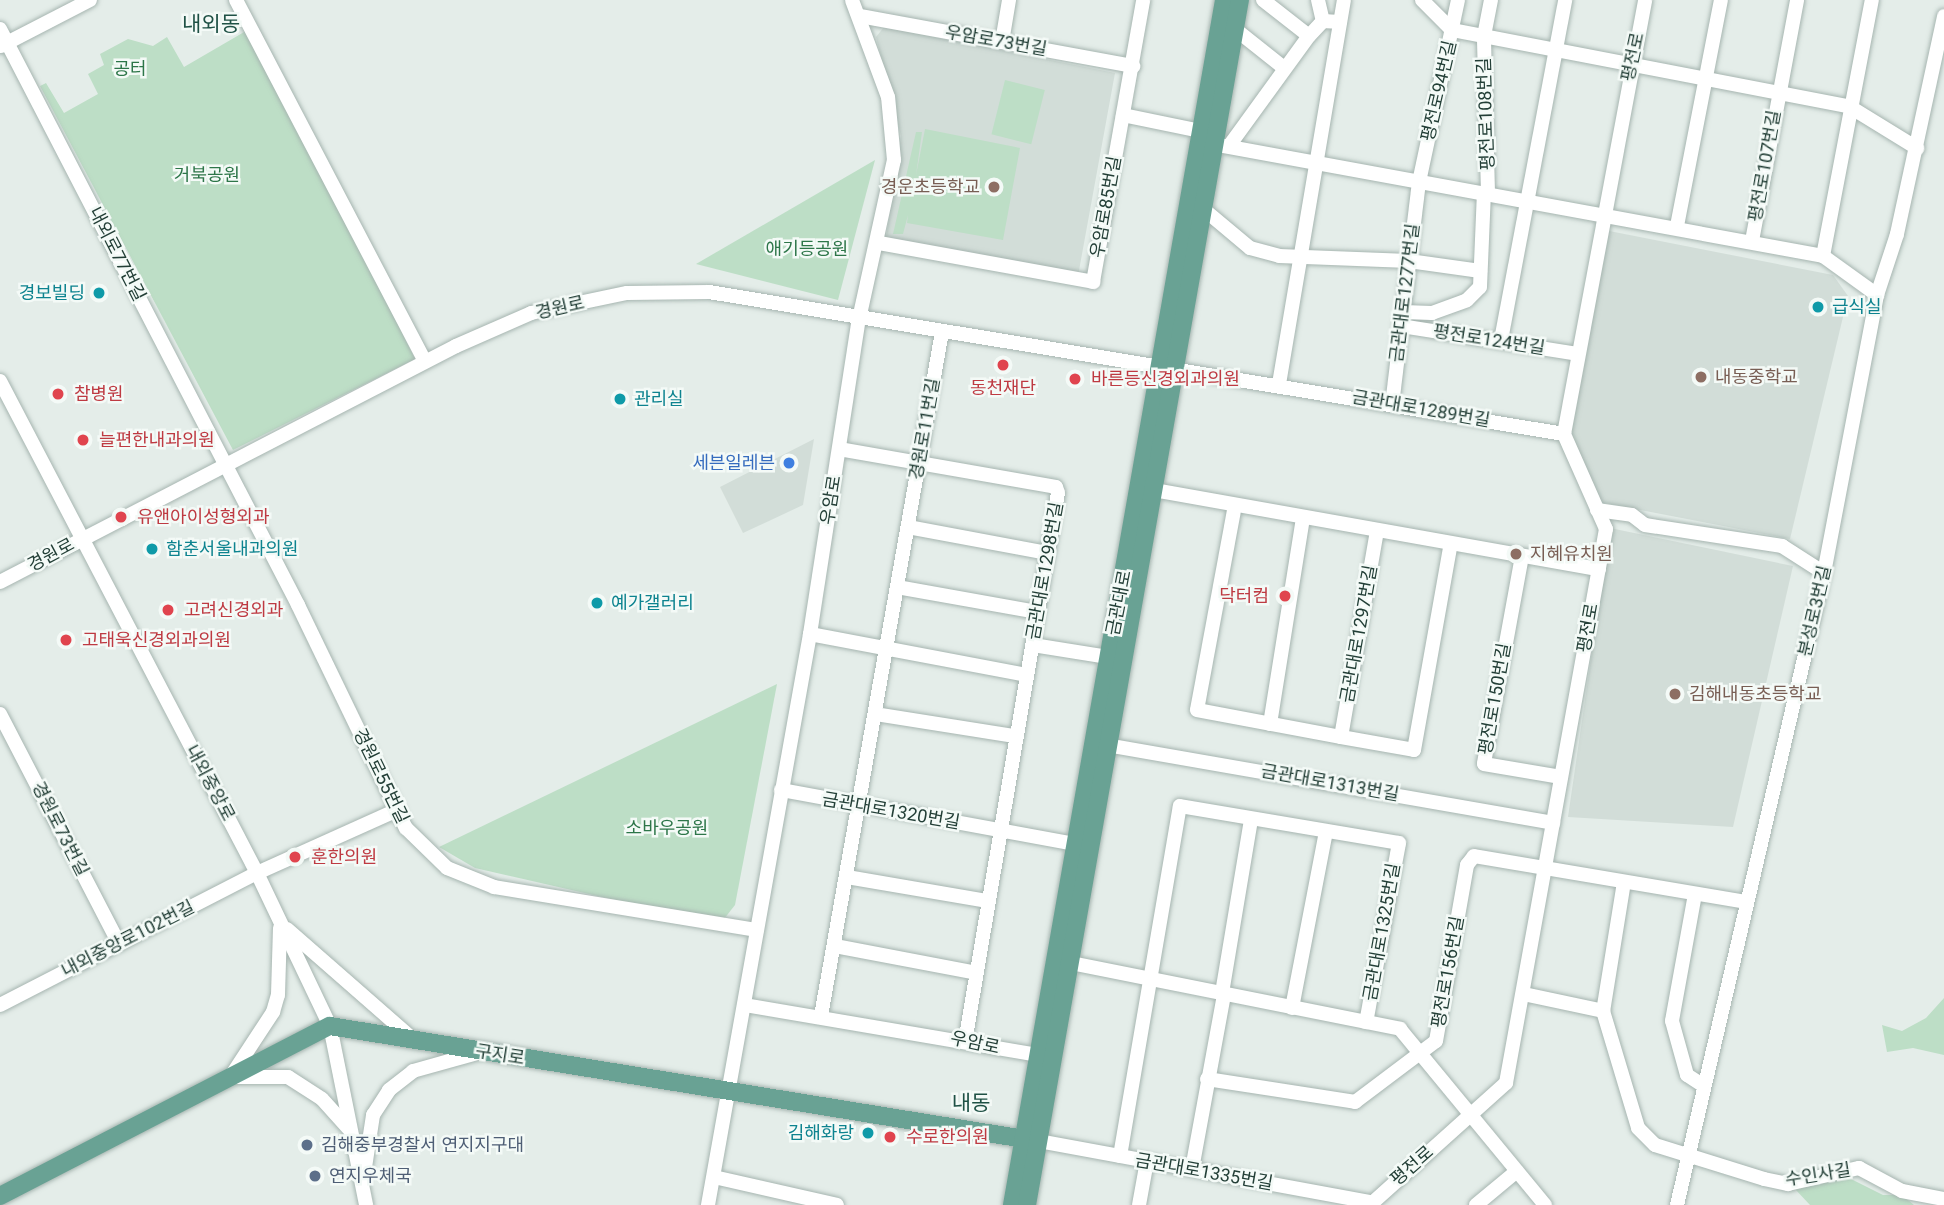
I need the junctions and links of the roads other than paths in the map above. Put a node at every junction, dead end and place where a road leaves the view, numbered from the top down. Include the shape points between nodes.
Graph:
1 (90, 0) edge
2 (236, 0) edge
3 (852, 0) edge
4 (1009, 0) edge
5 (1127, 0) edge
6 (1224, 0) edge
7 (1240, 0) edge
8 (1263, 0) edge
9 (1318, 0) edge
10 (1344, 0) edge
11 (1422, 0) edge
12 (1458, 0) edge
13 (1491, 0) edge
14 (1565, 0) edge
15 (1645, 0) edge
16 (1721, 0) edge
17 (1797, 0) edge
18 (1872, 0) edge
19 (1143, 1) edge
20 (860, 16) junction
21 (1944, 16) edge
22 (1323, 20) junction
23 (1340, 22) junction
24 (1235, 29) junction
25 (1452, 30) junction
26 (1309, 36) junction
27 (1484, 36) junction
28 (2, 39) edge
29 (1002, 42) junction
30 (1556, 50) junction
31 (1632, 63) junction
32 (1133, 66) junction
33 (1283, 66) junction
34 (1705, 78) junction
35 (1779, 91) junction
36 (1850, 107) junction
37 (1123, 115) junction
38 (1200, 131) junction
39 (1221, 145) junction
40 (1917, 148) junction
41 (1316, 163) junction
42 (1419, 182) junction
43 (1486, 192) junction
44 (1528, 200) junction
45 (1201, 207) junction
46 (1603, 215) junction
47 (1677, 226) junction
48 (1752, 241) junction
49 (879, 243) junction
50 (1303, 256) junction
51 (1823, 256) junction
52 (1409, 261) junction
53 (1480, 271) junction
54 (1877, 295) junction
55 (859, 319) junction
56 (1402, 319) junction
57 (942, 332) junction
58 (1500, 340) junction
59 (1577, 354) junction
60 (425, 362) junction
61 (1167, 366) junction
62 (0, 381) edge
63 (1279, 384) junction
64 (1392, 405) junction
65 (1564, 434) junction
66 (839, 449) junction
67 (919, 462) junction
68 (226, 466) junction
69 (1154, 490) junction
70 (1235, 505) junction
71 (1597, 510) junction
72 (1303, 518) junction
73 (908, 527) junction
74 (1377, 530) junction
75 (82, 539) junction
76 (1451, 543) junction
77 (1048, 553) junction
78 (1522, 556) junction
79 (1599, 569) junction
80 (1824, 573) junction
81 (0, 582) edge
82 (897, 587) junction
83 (1038, 612) junction
84 (810, 634) junction
85 (1033, 645) junction
86 (885, 650) junction
87 (1108, 657) junction
88 (1026, 675) junction
89 (0, 714) edge
90 (875, 714) junction
91 (1270, 724) junction
92 (1014, 736) junction
93 (1341, 737) junction
94 (1107, 745) junction
95 (1561, 777) junction
96 (781, 790) junction
97 (859, 807) junction
98 (397, 810) junction
99 (1251, 819) junction
100 (1553, 823) junction
101 (1000, 831) junction
102 (1326, 831) junction
103 (1074, 844) junction
104 (1548, 869) junction
105 (257, 873) junction
106 (847, 877) junction
107 (1624, 882) junction
108 (1695, 894) junction
109 (988, 901) junction
110 (1746, 902) junction
111 (280, 923) junction
112 (756, 930) junction
113 (119, 944) junction
114 (835, 946) junction
115 (1066, 962) junction
116 (976, 973) junction
117 (1151, 978) junction
118 (1524, 993) junction
119 (1223, 994) junction
120 (0, 1005) edge
121 (745, 1005) junction
122 (1292, 1008) junction
123 (1602, 1011) junction
124 (821, 1016) junction
125 (1366, 1022) junction
126 (330, 1026) junction
127 (415, 1041) junction
128 (965, 1042) junction
129 (481, 1052) junction
130 (1420, 1054) junction
131 (1038, 1055) junction
132 (231, 1077) junction
133 (1207, 1079) junction
134 (1704, 1086) junction
135 (730, 1091) junction
136 (1471, 1115) junction
137 (351, 1132) junction
138 (1030, 1140) junction
139 (1120, 1156) junction
140 (1689, 1156) junction
141 (1147, 1161) junction
142 (1192, 1169) junction
143 (1517, 1171) junction
144 (714, 1177) junction
145 (362, 1186) junction
146 (0, 1196) edge
147 (1944, 1199) edge
148 (790, 1201) edge
149 (1370, 1204) edge
150 (366, 1205) edge
151 (708, 1205) edge
152 (837, 1205) edge
153 (1012, 1205) edge
154 (1027, 1205) edge
155 (1139, 1205) edge
156 (1476, 1205) edge
157 (1545, 1205) edge
158 (1677, 1205) edge

1 - 28 street
2 - 60 street
3 - 20 street, 우암로
4 - 29 street
5 - 19 street
6 - 38 main road, 금관대로
7 - 24 main road, 금관대로
8 - 26 street
9 - 22 street
10 - 23 street
11 - 25 street
12 - 25 street, 평전로94번길
13 - 27 street, 평전로108번길
14 - 30 street
15 - 31 street, 평전로
16 - 34 street
17 - 35 street
18 - 36 street
19 - 32 street, 우암로85번길
20 - 29 street, 우암로73번길
20 - 49 street, 우암로 via 888,97 894,160
21 - 40 street, 분성로3번길
22 - 23 street
22 - 26 street
23 - 41 street
24 - 33 street
24 - 39 main road, 금관대로
25 - 27 street, 평전로108번길
25 - 42 street, 평전로94번길
26 - 33 street
27 - 30 street, 평전로108번길
27 - 43 street, 평전로108번길
28 - 68 street, 내외로77번길
29 - 32 street, 우암로73번길
30 - 31 street, 평전로108번길
30 - 44 street
31 - 34 street, 평전로107번길
31 - 46 street, 평전로
32 - 37 street, 우암로85번길
33 - 39 street
34 - 35 street, 평전로107번길
34 - 47 street
35 - 36 street, 평전로107번길
35 - 48 street, 평전로107번길
36 - 40 street, 평전로107번길
36 - 51 street
37 - 38 street
37 - 49 street, 우암로85번길 via 1093,282
38 - 61 main road, 금관대로
39 - 41 street
39 - 45 main road, 금관대로
40 - 54 street, 분성로3번길
41 - 42 street
41 - 50 street
42 - 43 street
42 - 52 street, 금관대로1277번길
43 - 44 street
43 - 53 street, 평전로108번길
44 - 46 street
44 - 58 street
45 - 50 street via 1250,248 1279,256
45 - 61 main road, 금관대로
46 - 47 street
46 - 59 street, 평전로
47 - 48 street
48 - 51 street
49 - 55 street, 우암로
50 - 52 street
50 - 63 street
51 - 54 street
52 - 53 street
52 - 56 street, 금관대로1277번길
53 - 56 street via 1480,287 1467,300
54 - 80 street, 분성로3번길
55 - 57 street, 경원로
55 - 60 street, 경원로 via 709,292 627,293 531,313
55 - 66 street, 우암로
56 - 58 street, 평전로124번길
56 - 64 street, 금관대로1277번길
57 - 61 street, 경원로
57 - 67 street, 경원로11번길
58 - 59 street, 평전로124번길
59 - 65 street, 평전로
60 - 68 street, 경원로
61 - 63 street, 금관대로1289번길
61 - 69 main road, 금관대로
61 - 87 main road, 금관대로
62 - 75 street, 내외중앙로
63 - 64 street, 금관대로1289번길
64 - 65 street, 금관대로1289번길
65 - 71 street, 평전로
66 - 67 street, 금관대로1298번길
66 - 84 street, 우암로
67 - 73 street, 경원로11번길
67 - 77 street, 금관대로1298번길 via 1056,487
68 - 75 street, 경원로
68 - 98 street, 경원로55번길
69 - 70 street
69 - 94 main road, 금관대로
70 - 72 street
70 - 91 street via 1196,710
71 - 79 street, 평전로 via 1606,529
71 - 80 street via 1632,515 1645,525 1782,546
72 - 74 street
72 - 91 street
73 - 77 street
73 - 82 street, 경원로11번길
74 - 76 street
74 - 93 street, 금관대로1297번길
75 - 81 street, 경원로
75 - 105 street, 내외중앙로
76 - 78 street
76 - 93 street via 1414,750
77 - 83 street, 금관대로1298번길
78 - 79 street
78 - 95 street, 평전로150번길 via 1483,764
79 - 95 street, 평전로
80 - 110 street, 분성로3번길
82 - 83 street
82 - 86 street, 경원로11번길
83 - 85 street, 금관대로1298번길
84 - 86 street
84 - 96 street, 우암로
85 - 87 street
85 - 88 street, 금관대로1298번길
86 - 88 street
86 - 90 street, 경원로11번길
87 - 103 main road, 금관대로
88 - 92 street, 금관대로1298번길
89 - 113 street, 경원로73번길
90 - 92 street
90 - 97 street, 경원로11번길
91 - 93 street
92 - 101 street, 금관대로1298번길
94 - 100 street, 금관대로1313번길
94 - 115 main road, 금관대로
95 - 100 street, 평전로
96 - 97 street, 금관대로1320번길
96 - 112 street, 우암로
97 - 101 street, 금관대로1320번길
97 - 106 street, 경원로11번길
98 - 105 street, 내외중앙로102번길
98 - 112 street, 경원로55번길 via 405,828 447,868 494,887
99 - 102 street
99 - 117 street via 1180,806
99 - 119 street
100 - 104 street, 평전로
101 - 103 street, 금관대로1320번길
101 - 109 street
102 - 122 street
102 - 125 street, 금관대로1325번길 via 1399,843
103 - 131 main road, 금관대로
104 - 107 street
104 - 118 street, 평전로
104 - 130 street, 평전로156번길 via 1479,856 1469,859 1436,1041
105 - 111 street, 내외중앙로
105 - 113 street, 내외중앙로102번길
106 - 109 street
106 - 114 street, 경원로11번길
107 - 108 street
107 - 123 street
108 - 110 street
108 - 134 street via 1672,1021 1687,1075
109 - 116 street
110 - 134 street, 분성로3번길
111 - 126 street, 내외중앙로
111 - 127 street
111 - 132 street via 278,995 273,1012
112 - 121 street, 우암로
113 - 120 street, 내외중앙로102번길
114 - 116 street
114 - 124 street, 경원로11번길
115 - 117 street, 금관대로1325번길
115 - 138 main road, 금관대로
116 - 128 street
117 - 119 street, 금관대로1325번길
117 - 139 street
118 - 123 street
118 - 136 street, 평전로 via 1506,1083
119 - 122 street, 금관대로1325번길
119 - 133 street
121 - 124 street, 우암로
121 - 135 street, 우암로
122 - 125 street, 금관대로1325번길
123 - 140 street, 수인사길 via 1639,1128 1655,1145
124 - 128 street, 우암로
125 - 130 street, 금관대로1325번길 via 1399,1029
126 - 127 main road, 구지로
126 - 132 main road
126 - 137 street, 내외중앙로
127 - 129 main road, 구지로
128 - 131 street, 우암로
129 - 135 main road, 구지로
129 - 145 street via 413,1071 389,1090 373,1115
130 - 133 street, 평전로156번길 via 1355,1102
130 - 136 street, 금관대로1325번길
131 - 138 main road, 금관대로
132 - 137 street via 288,1077 322,1099
132 - 146 main road
133 - 142 street
134 - 140 street, 분성로3번길
135 - 138 main road, 구지로
135 - 144 street, 우암로
136 - 143 street, 금관대로1325번길
136 - 149 street, 평전로
137 - 145 street, 내외중앙로
138 - 139 street, 금관대로1335번길
138 - 153 main road, 금관대로
138 - 154 main road, 금관대로
139 - 141 street, 금관대로1335번길
140 - 147 street, 수인사길 via 1788,1184 1859,1168 1902,1191
140 - 158 street, 분성로3번길
141 - 142 street, 금관대로1335번길
141 - 155 street
142 - 149 street, 금관대로1335번길
143 - 156 street
143 - 157 street, 금관대로1325번길
144 - 148 street
144 - 151 street, 우암로
145 - 150 street, 내외중앙로
148 - 152 street

